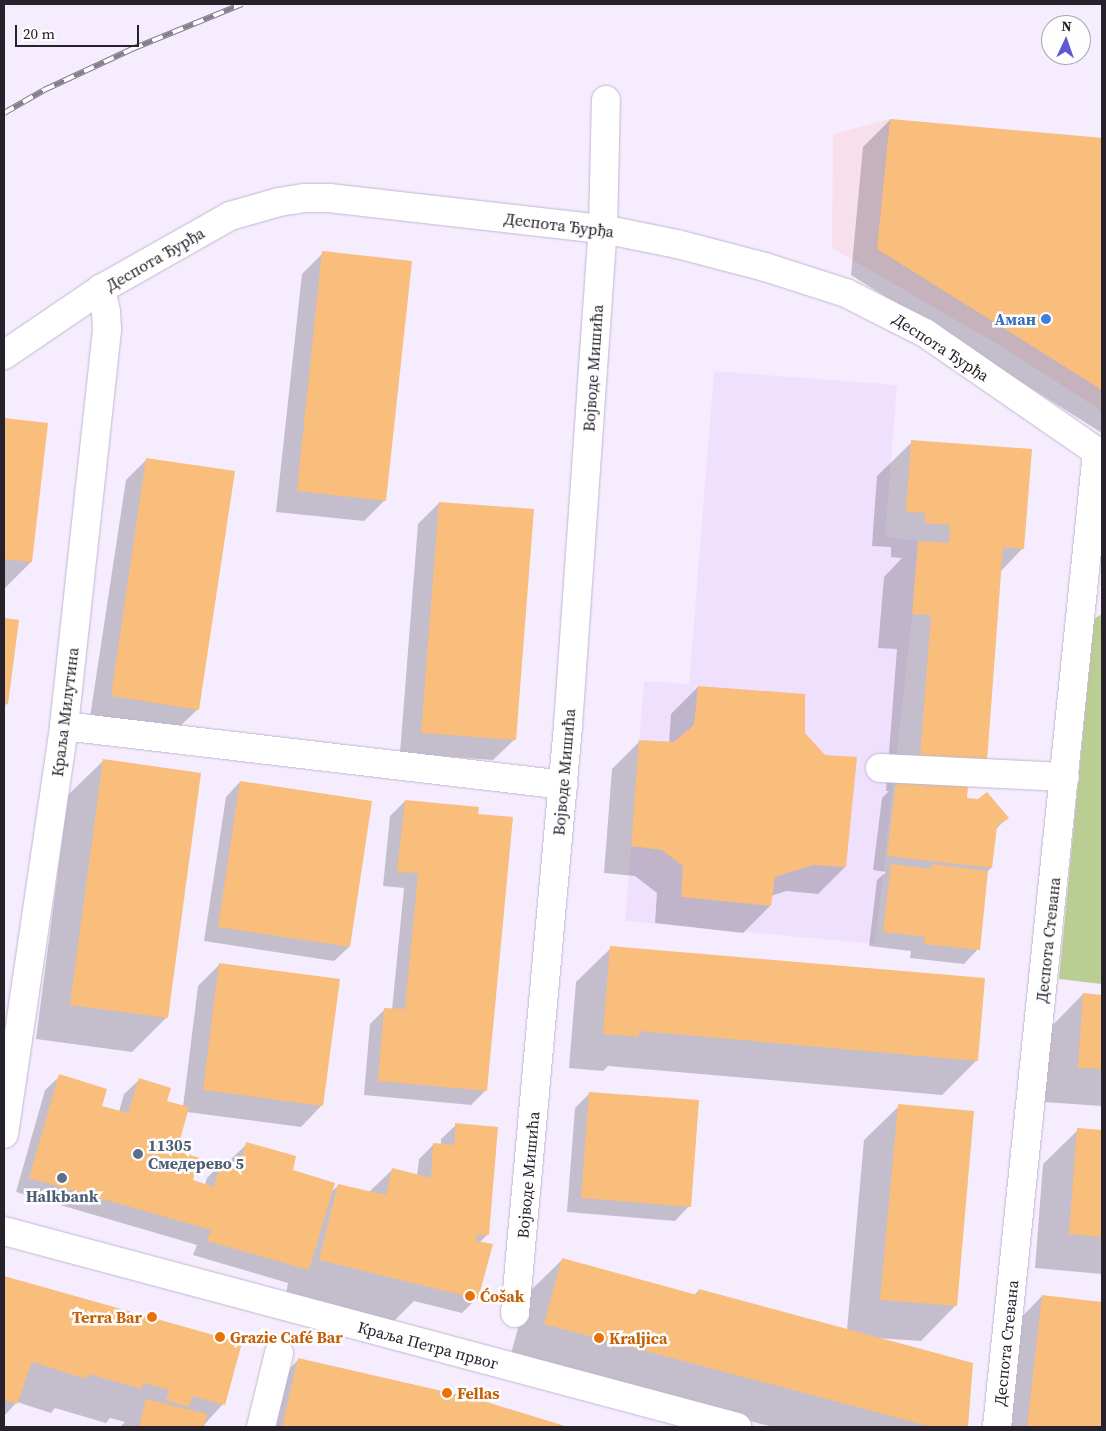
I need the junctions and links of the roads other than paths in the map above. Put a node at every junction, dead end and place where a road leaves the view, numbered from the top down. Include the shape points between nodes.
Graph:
1 (606, 100) dead end
2 (603, 229) junction
3 (101, 289) junction
4 (4, 355) edge
5 (1100, 454) edge
6 (1094, 575) edge
7 (64, 726) junction
8 (880, 768) dead end
9 (1065, 777) junction
10 (564, 785) junction
11 (4, 1134) edge
12 (4, 1231) edge
13 (515, 1313) dead end
14 (278, 1353) dead end
15 (261, 1427) edge
16 (737, 1427) edge
17 (997, 1427) edge

1 - 2 street, Војводе Мишића
2 - 3 street, Деспота Ђурђа via 329,198 304,198 230,216
2 - 5 street, Деспота Ђурђа via 677,244 846,292 925,333
2 - 10 street, Војводе Мишића
3 - 4 street, Деспота Ђурђа
3 - 7 street, Краља Милутина via 107,330
5 - 6 street, Деспота Стевана
6 - 9 street, Деспота Стевана
7 - 10 street
7 - 11 street, Краља Милутина
8 - 9 street
9 - 17 street, Деспота Стевана
10 - 13 street, Војводе Мишића
12 - 16 street, Краља Петра првог
14 - 15 street

